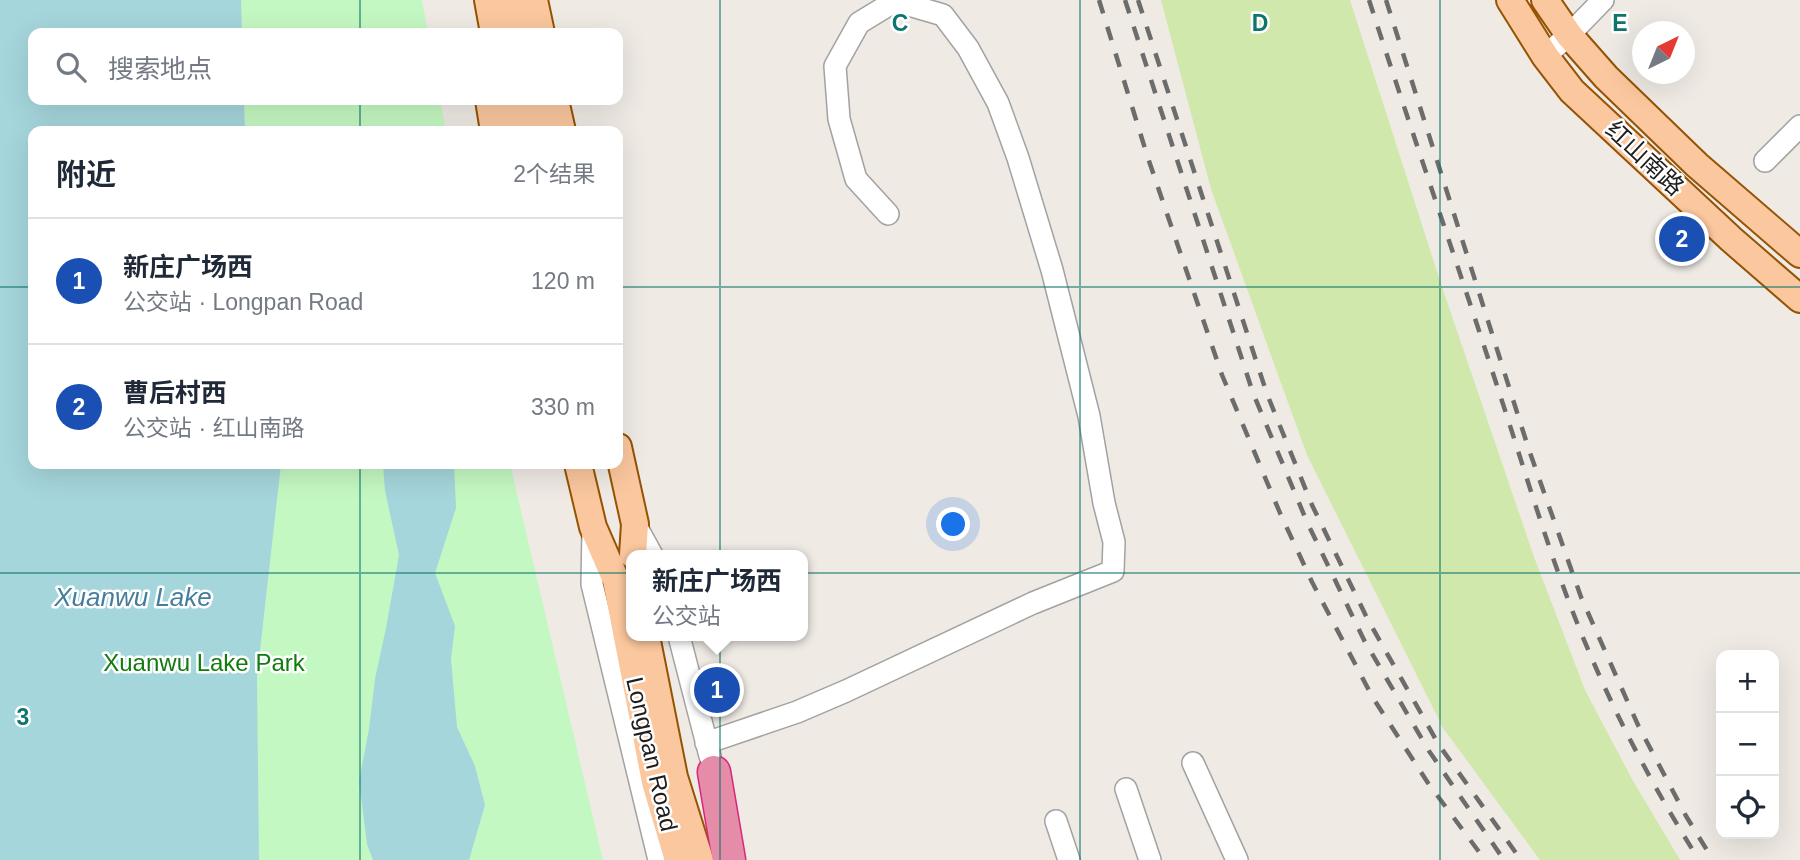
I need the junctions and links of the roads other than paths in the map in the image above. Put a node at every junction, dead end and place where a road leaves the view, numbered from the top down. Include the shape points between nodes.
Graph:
1 (472, 0) edge
2 (488, 0) edge
3 (512, 0) edge
4 (534, 0) edge
5 (1510, 0) edge
6 (1545, 0) edge
7 (1603, 0) edge
8 (477, 28) edge
9 (493, 28) edge
10 (517, 28) edge
11 (540, 28) edge
12 (1569, 35) junction
13 (1545, 56) junction
14 (490, 105) edge
15 (509, 105) edge
16 (532, 105) edge
17 (556, 105) edge
18 (493, 126) edge
19 (513, 126) edge
20 (536, 126) edge
21 (561, 126) edge
22 (1800, 126) edge
23 (1765, 162) dead end
24 (888, 214) dead end
25 (1800, 254) edge
26 (1800, 299) edge
27 (579, 469) edge
28 (623, 469) edge
29 (635, 524) junction
30 (593, 527) junction
31 (633, 550) edge
32 (649, 550) edge
33 (626, 632) edge
34 (628, 641) edge
35 (647, 641) edge
36 (680, 641) edge
37 (710, 757) junction
38 (1193, 763) dead end
39 (1126, 789) dead end
40 (1056, 821) dead end
41 (659, 860) edge
42 (678, 860) edge
43 (700, 860) edge
44 (729, 860) edge
45 (735, 860) edge
46 (1069, 860) edge
47 (1150, 860) edge
48 (1237, 860) edge

1 - 8 main road
2 - 9 main road
3 - 10 main road
4 - 11 main road
5 - 13 main road, 红山南路
6 - 12 main road, 红山南路
7 - 12 street
12 - 13 street
12 - 25 main road, 红山南路 via 1697,165
13 - 26 main road, 红山南路 via 1572,91
14 - 18 main road
15 - 19 main road
16 - 20 main road
17 - 21 main road
22 - 23 street
24 - 37 street via 856,179 839,119 835,66 859,23 895,1 943,15 968,48 998,103 1052,271 1089,416 1114,542 1113,571 1033,603
27 - 30 main road, Longpan Road
28 - 29 main road
29 - 31 main road
29 - 32 street
30 - 33 main road, Longpan Road via 616,580
30 - 41 street, Longpan Road via 592,584
34 - 42 main road, Longpan Road via 655,782
35 - 43 main road, Longpan Road via 674,777
36 - 37 street
37 - 44 highway
37 - 45 street
38 - 48 street
39 - 47 street
40 - 46 street

